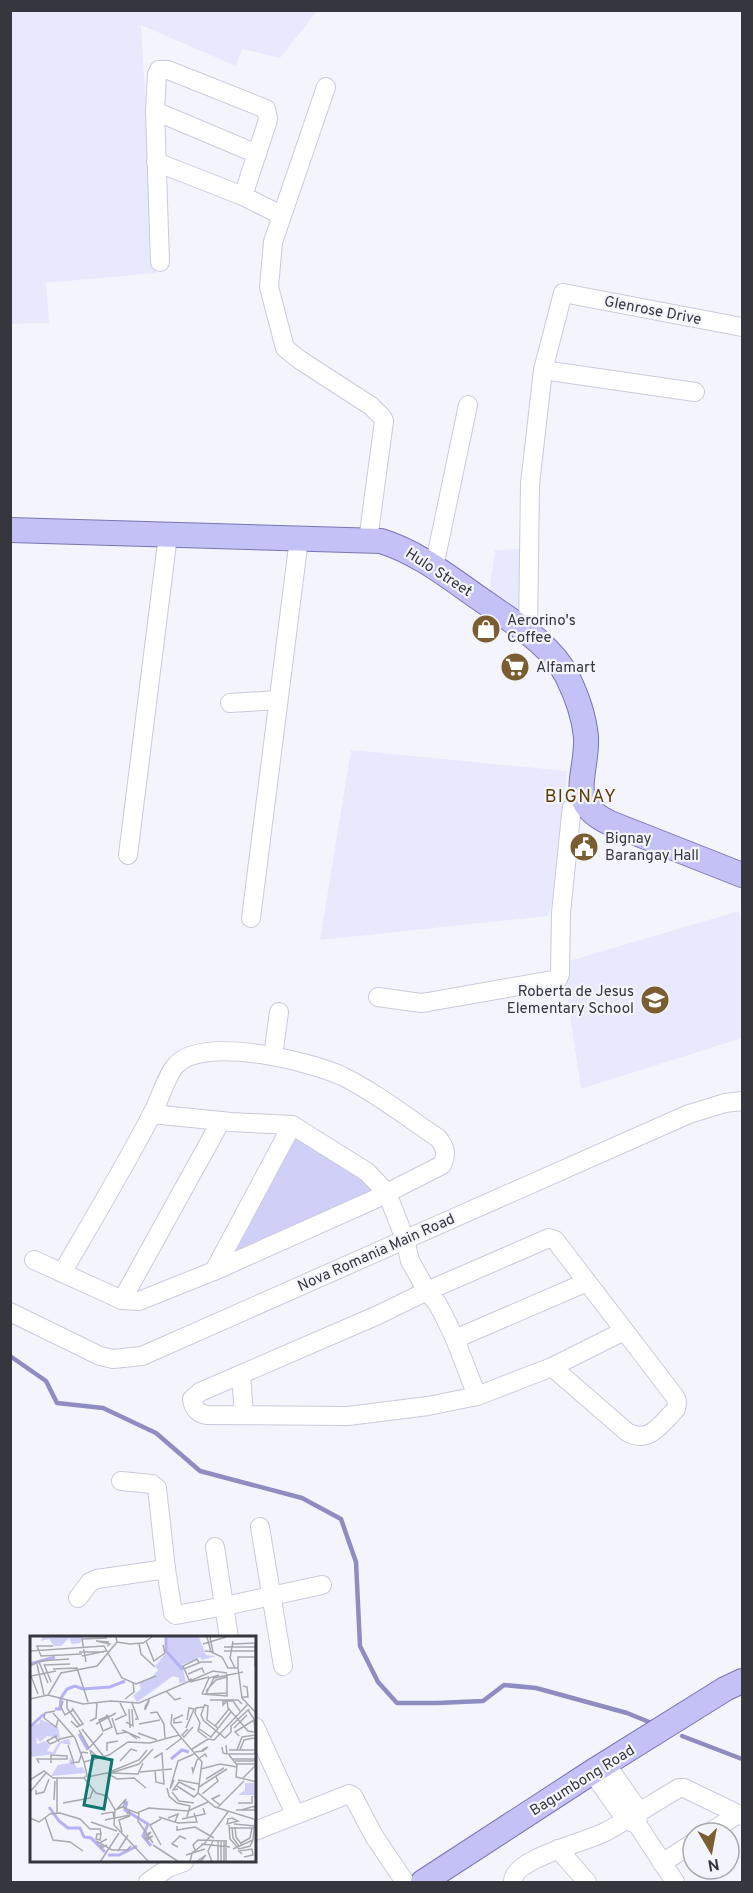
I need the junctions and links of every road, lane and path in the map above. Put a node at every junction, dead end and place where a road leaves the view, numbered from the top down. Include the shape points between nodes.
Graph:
1 (326, 87) dead end
2 (154, 111) junction
3 (257, 154) junction
4 (156, 162) junction
5 (243, 196) junction
6 (281, 215) junction
7 (160, 262) dead end
8 (742, 327) edge
9 (543, 370) junction
10 (695, 392) dead end
11 (468, 405) dead end
12 (10, 530) edge
13 (168, 535) junction
14 (299, 539) junction
15 (368, 540) junction
16 (434, 567) junction
17 (528, 634) junction
18 (278, 700) junction
19 (230, 703) dead end
20 (582, 796) junction
21 (128, 855) dead end
22 (742, 874) edge
23 (251, 918) dead end
24 (378, 997) dead end
25 (279, 1012) dead end
26 (273, 1056) junction
27 (742, 1101) edge
28 (152, 1114) junction
29 (221, 1121) junction
30 (292, 1125) junction
31 (387, 1194) junction
32 (405, 1239) junction
33 (34, 1260) dead end
34 (214, 1271) junction
35 (62, 1274) junction
36 (587, 1282) junction
37 (427, 1291) junction
38 (122, 1300) junction
39 (10, 1312) edge
40 (624, 1331) junction
41 (455, 1339) junction
42 (552, 1366) junction
43 (241, 1376) junction
44 (477, 1396) junction
45 (244, 1414) junction
46 (121, 1480) dead end
47 (260, 1527) dead end
48 (215, 1547) dead end
49 (166, 1569) junction
50 (322, 1584) dead end
51 (272, 1596) junction
52 (78, 1598) dead end
53 (225, 1606) junction
54 (229, 1636) edge
55 (283, 1666) dead end
56 (742, 1681) edge
57 (256, 1728) edge
58 (599, 1768) junction
59 (295, 1814) junction
60 (740, 1815) edge
61 (634, 1818) junction
62 (256, 1831) edge
63 (558, 1849) junction
64 (681, 1851) edge
65 (662, 1863) junction
66 (174, 1868) edge
67 (148, 1882) edge
68 (405, 1882) edge
69 (423, 1882) edge
70 (513, 1882) edge
71 (587, 1882) edge
72 (675, 1882) edge

1 - 6 street
2 - 3 street
2 - 3 street via 157,74 164,69 266,109 268,118
2 - 4 street
3 - 5 street
4 - 5 street
4 - 7 street
5 - 6 street
6 - 15 street via 273,242 269,287 285,348 371,406 384,421
8 - 9 street, Glenrose Drive via 563,293
9 - 10 street
9 - 17 street via 530,484
11 - 16 street
12 - 13 main road, Hulo Street
13 - 14 main road, Hulo Street
13 - 21 street
14 - 15 main road, Hulo Street
14 - 18 street
15 - 16 main road, Hulo Street via 400,547
16 - 17 main road, Hulo Street
17 - 20 main road, Hulo Street via 554,656 576,695 586,735
18 - 19 street
18 - 23 street
20 - 22 main road via 584,804 599,818
20 - 24 street via 571,815 558,979 421,1003
25 - 26 street
26 - 28 street via 226,1051 197,1052 186,1057 175,1065
26 - 31 street via 310,1064 354,1082 438,1138 446,1156 442,1165
27 - 32 street, Nova Romania Main Road via 689,1114
28 - 29 street
28 - 35 street
29 - 30 street
29 - 38 street
30 - 31 street via 367,1172
30 - 34 street
31 - 32 street
31 - 34 street
32 - 37 street via 410,1261
32 - 39 street, Nova Romania Main Road via 142,1356 100,1356
33 - 35 street
34 - 38 street via 139,1301
35 - 38 street
36 - 37 street via 555,1240 549,1238
36 - 40 street
36 - 41 street
37 - 41 street
37 - 43 street
40 - 42 street
40 - 42 street via 677,1403 676,1409 644,1437 627,1432
41 - 44 street
42 - 44 street
43 - 45 street
43 - 45 street via 192,1399 194,1408 202,1414
44 - 45 street via 348,1416
46 - 49 street via 157,1488
47 - 51 street
48 - 53 street
49 - 52 street via 98,1579 90,1582
49 - 53 street via 176,1615
50 - 51 street
51 - 53 street
51 - 55 street
53 - 54 street
56 - 58 main road, Bagumbong Road
57 - 59 street
58 - 61 street
58 - 69 main road, Bagumbong Road
59 - 62 street
59 - 68 street via 344,1794 353,1796
60 - 61 street via 679,1788
61 - 63 street via 594,1838
61 - 65 street
63 - 70 street via 517,1872
63 - 71 street
64 - 65 street
65 - 72 street
66 - 67 street

